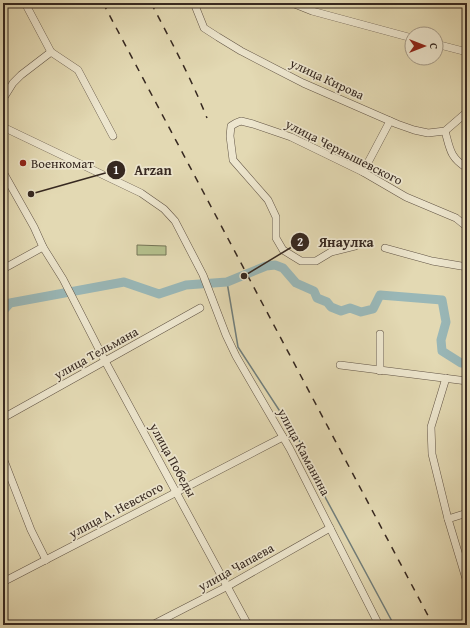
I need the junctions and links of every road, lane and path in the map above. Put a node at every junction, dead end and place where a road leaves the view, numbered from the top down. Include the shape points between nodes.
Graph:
1 (25, 3) edge
2 (194, 3) edge
3 (292, 3) edge
4 (404, 36) edge
5 (444, 46) edge
6 (51, 52) junction
7 (467, 52) edge
8 (3, 99) edge
9 (467, 112) edge
10 (390, 121) junction
11 (3, 127) edge
12 (445, 131) junction
13 (113, 136) dead end
14 (467, 168) edge
15 (3, 172) edge
16 (363, 172) junction
17 (467, 227) edge
18 (355, 246) dead end
19 (43, 247) junction
20 (385, 248) dead end
21 (467, 267) edge
22 (3, 269) edge
23 (200, 308) dead end
24 (380, 334) dead end
25 (105, 361) junction
26 (340, 365) dead end
27 (380, 371) junction
28 (446, 378) junction
29 (467, 381) edge
30 (3, 418) edge
31 (283, 436) junction
32 (3, 458) edge
33 (177, 491) junction
34 (467, 513) edge
35 (448, 519) junction
36 (330, 528) junction
37 (46, 560) junction
38 (3, 582) edge
39 (467, 582) edge
40 (228, 586) junction
41 (152, 625) edge
42 (248, 625) edge
43 (379, 625) edge

1 - 6 street
2 - 10 street, улица Кирова via 204,28 241,51 303,83
3 - 4 street via 312,11
5 - 7 street
6 - 8 street via 21,75
6 - 13 street via 78,70
9 - 12 street
10 - 12 street, улица Кирова via 428,133
10 - 16 street
11 - 31 street, улица Каманина via 141,193 160,206 175,221 202,275 236,356
12 - 14 street via 456,162
15 - 19 street
16 - 17 street, улица Чернышевского via 406,198 456,218
16 - 18 street, улица Чернышевского via 291,137 241,121 232,126 230,136 233,160 268,200 276,217 276,238 282,250 301,261 316,261 331,252
19 - 22 street
19 - 25 street, улица Победы via 63,279
20 - 21 street via 432,261
23 - 25 street, улица Тельмана
24 - 27 street
25 - 30 street, улица Тельмана
25 - 33 street, улица Победы
26 - 27 street
27 - 28 street
28 - 29 street
28 - 35 street via 431,427 432,454
31 - 33 street, улица А. Невского
31 - 36 street, улица Каманина
32 - 37 street via 31,530
33 - 37 street, улица А. Невского
33 - 40 street, улица Победы
34 - 35 street
35 - 39 street
36 - 40 street, улица Чапаева
36 - 43 street, улица Каманина
37 - 38 street, улица А. Невского
40 - 41 street, улица Чапаева
40 - 42 street, улица Победы

